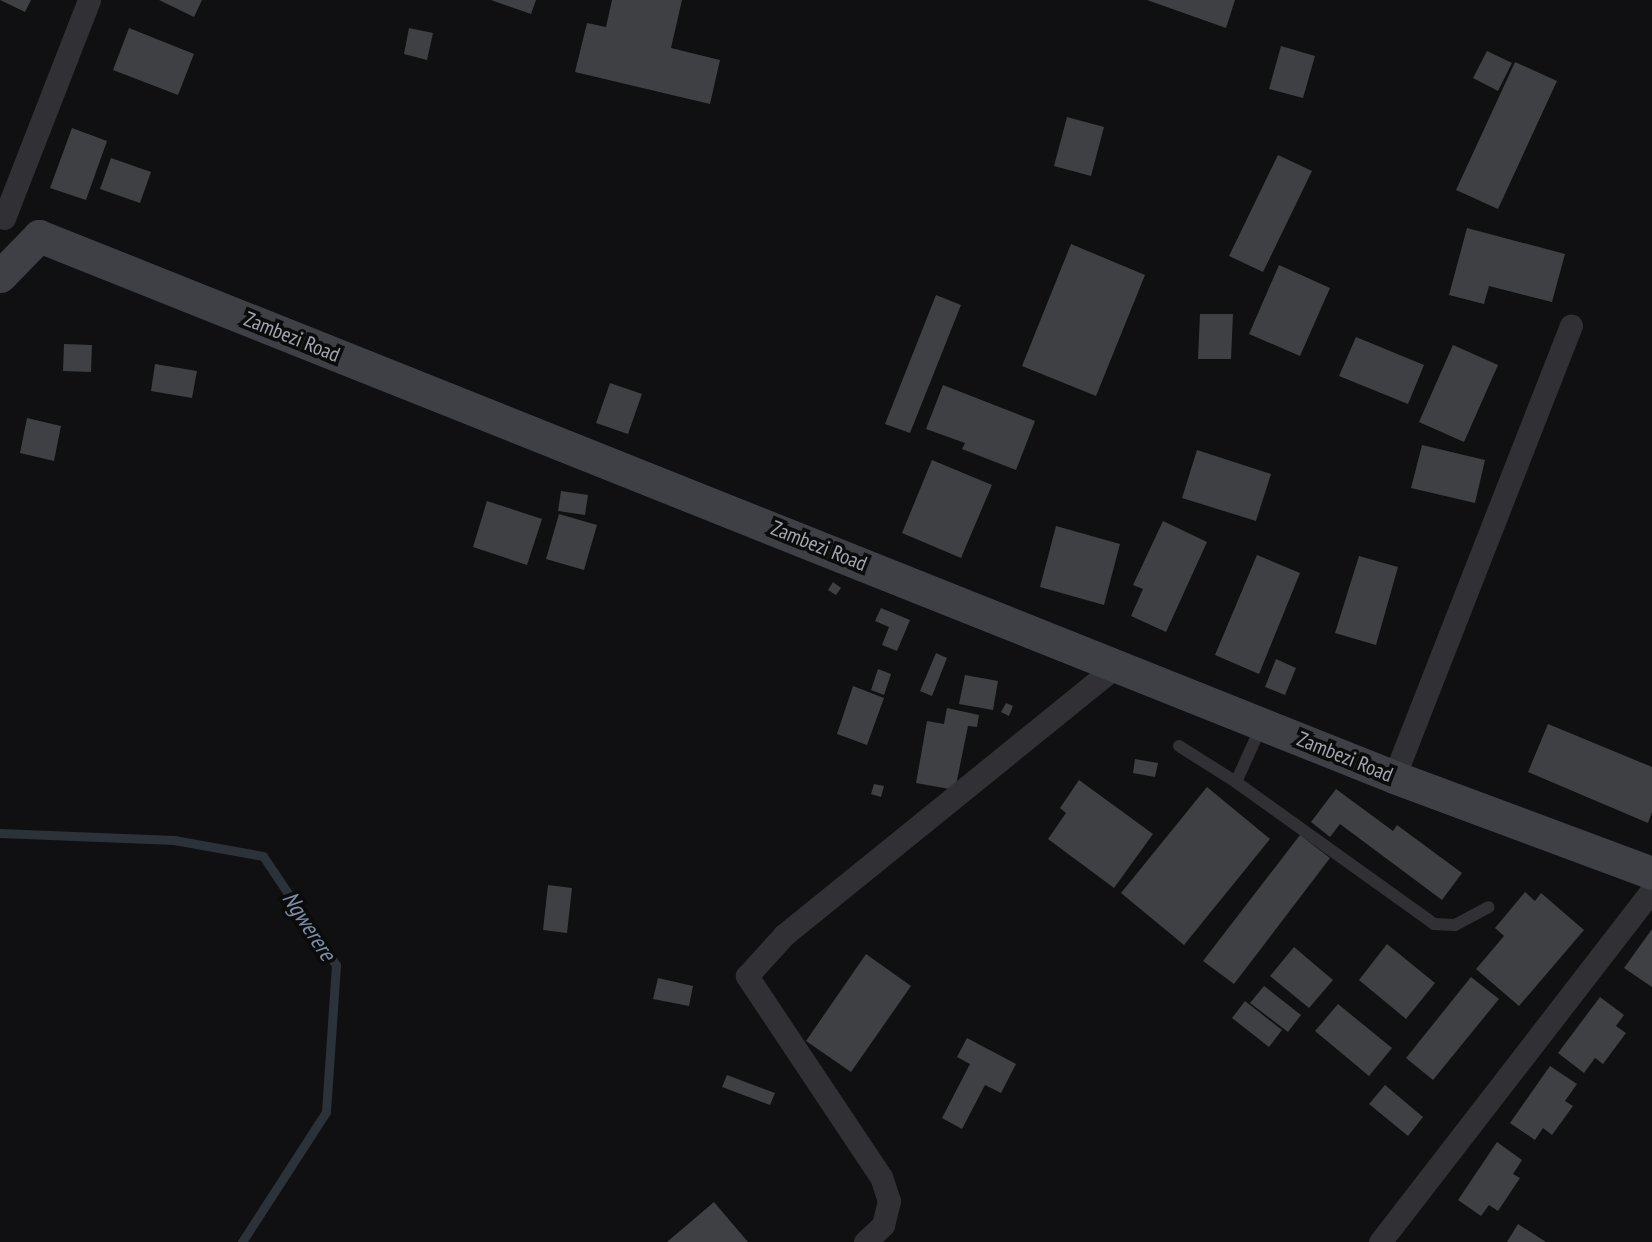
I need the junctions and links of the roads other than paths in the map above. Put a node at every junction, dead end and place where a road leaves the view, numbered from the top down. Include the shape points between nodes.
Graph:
1 (89, 0) edge
2 (2, 217) edge
3 (39, 236) junction
4 (0, 276) edge
5 (1571, 325) dead end
6 (1117, 666) junction
7 (1263, 724) junction
8 (1179, 746) dead end
9 (1394, 776) junction
10 (1236, 782) junction
11 (1652, 873) edge
12 (1652, 890) edge
13 (1489, 907) dead end
14 (865, 1242) edge
15 (1380, 1242) edge

1 - 2 street
2 - 3 street
3 - 4 main road
3 - 6 main road, Zambezi Road
5 - 9 street
6 - 7 main road, Zambezi Road
6 - 14 street via 784,935 747,976 881,1177 889,1201 883,1225
7 - 9 main road, Zambezi Road
7 - 10 lane
8 - 10 lane
9 - 11 main road, Zambezi Road
10 - 13 lane via 1434,924 1455,925
12 - 15 street

